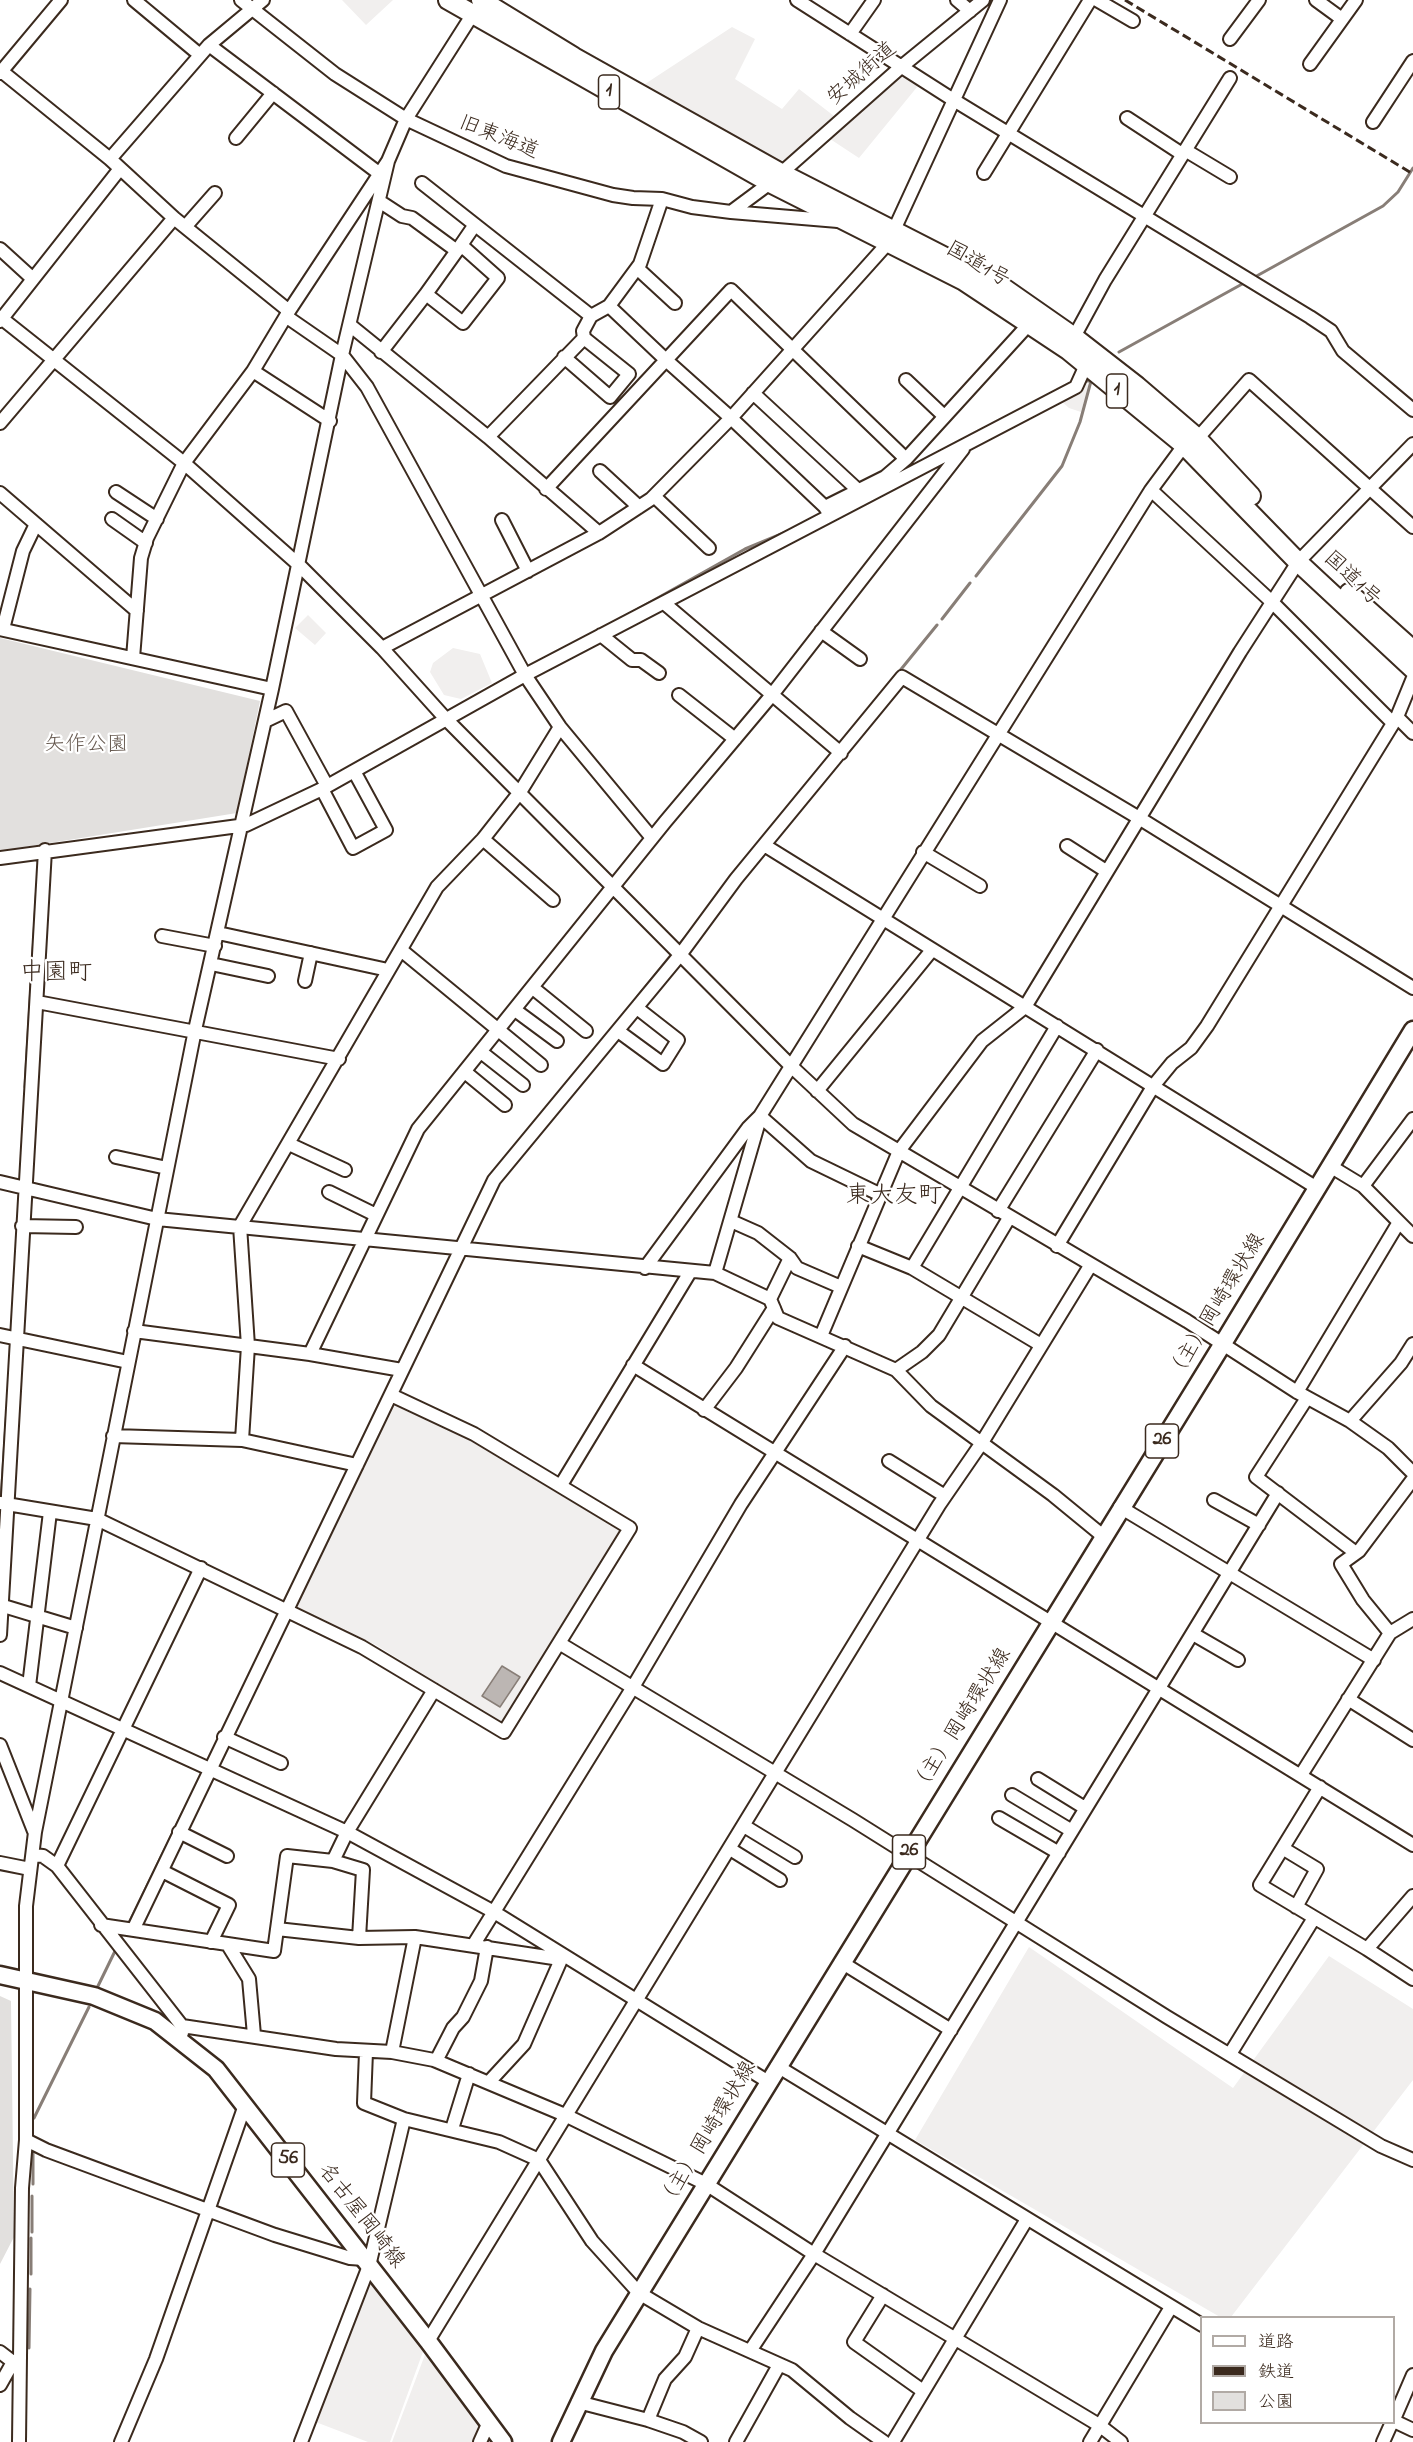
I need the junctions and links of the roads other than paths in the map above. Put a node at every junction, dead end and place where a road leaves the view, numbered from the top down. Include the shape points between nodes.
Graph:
1 (61, 0) edge
2 (134, 0) edge
3 (263, 0) edge
4 (448, 0) edge
5 (797, 0) edge
6 (874, 0) edge
7 (957, 0) edge
8 (983, 0) edge
9 (1000, 0) edge
10 (1090, 0) edge
11 (1097, 0) edge
12 (1259, 0) edge
13 (1316, 0) edge
14 (1356, 0) edge
15 (246, 4) edge
16 (479, 4) edge
17 (970, 10) junction
18 (1342, 19) junction
19 (1133, 21) dead end
20 (850, 34) junction
21 (1230, 39) dead end
22 (209, 45) junction
23 (200, 56) junction
24 (1413, 61) edge
25 (1310, 64) dead end
26 (901, 67) junction
27 (0, 71) edge
28 (1230, 78) dead end
29 (273, 93) junction
30 (952, 99) junction
31 (1127, 117) dead end
32 (406, 119) junction
33 (1373, 122) dead end
34 (1008, 133) junction
35 (236, 138) dead end
36 (1184, 152) junction
37 (110, 159) junction
38 (388, 161) junction
39 (119, 170) junction
40 (984, 173) dead end
41 (380, 174) junction
42 (1230, 177) dead end
43 (776, 178) junction
44 (422, 183) dead end
45 (215, 193) dead end
46 (662, 199) junction
47 (379, 201) junction
48 (731, 212) junction
49 (174, 218) junction
50 (1145, 218) junction
51 (846, 222) junction
52 (474, 226) junction
53 (185, 227) junction
54 (891, 236) junction
55 (459, 248) junction
56 (0, 249) edge
57 (637, 268) junction
58 (33, 279) junction
59 (426, 294) junction
60 (675, 303) dead end
61 (609, 306) junction
62 (288, 314) junction
63 (591, 316) junction
64 (1, 319) edge
65 (1029, 324) junction
66 (351, 326) junction
67 (1074, 337) junction
68 (584, 338) junction
69 (792, 351) junction
70 (381, 352) junction
71 (342, 355) junction
72 (564, 357) junction
73 (54, 360) junction
74 (666, 360) junction
75 (1086, 365) junction
76 (253, 371) junction
77 (906, 380) dead end
78 (753, 393) junction
79 (1413, 410) edge
80 (944, 416) junction
81 (731, 418) junction
82 (330, 421) junction
83 (0, 423) edge
84 (488, 437) junction
85 (1191, 440) junction
86 (966, 444) junction
87 (1413, 444) edge
88 (906, 459) junction
89 (184, 463) junction
90 (600, 471) dead end
91 (1368, 488) junction
92 (546, 489) junction
93 (1151, 490) junction
94 (859, 491) junction
95 (116, 492) dead end
96 (0, 493) edge
97 (654, 496) junction
98 (639, 507) junction
99 (828, 511) junction
100 (112, 519) dead end
101 (157, 519) junction
102 (502, 520) dead end
103 (36, 524) junction
104 (1413, 527) edge
105 (598, 532) junction
106 (146, 543) junction
107 (709, 548) dead end
108 (1302, 558) junction
109 (299, 565) junction
110 (528, 571) junction
111 (483, 596) junction
112 (664, 603) junction
113 (1273, 603) junction
114 (137, 611) junction
115 (2, 629) edge
116 (821, 631) junction
117 (602, 635) junction
118 (382, 648) junction
119 (1413, 650) edge
120 (133, 658) junction
121 (861, 659) dead end
122 (1413, 669) edge
123 (659, 673) dead end
124 (525, 675) junction
125 (1413, 678) edge
126 (272, 689) junction
127 (678, 695) dead end
128 (771, 696) junction
129 (445, 718) junction
130 (265, 720) junction
131 (1395, 720) junction
132 (560, 727) junction
133 (1413, 733) edge
134 (997, 735) junction
135 (735, 739) junction
136 (842, 753) junction
137 (354, 771) junction
138 (325, 788) junction
139 (520, 792) junction
140 (1139, 818) junction
141 (239, 826) junction
142 (652, 838) junction
143 (483, 839) junction
144 (764, 845) junction
145 (1066, 846) dead end
146 (45, 850) junction
147 (923, 852) junction
148 (0, 858) edge
149 (1106, 871) junction
150 (614, 886) junction
151 (980, 886) dead end
152 (553, 900) dead end
153 (1281, 905) junction
154 (881, 919) junction
155 (218, 933) junction
156 (162, 936) dead end
157 (215, 946) junction
158 (401, 950) junction
159 (932, 950) junction
160 (311, 953) junction
161 (680, 955) junction
162 (211, 964) junction
163 (388, 970) junction
164 (268, 976) dead end
165 (305, 981) dead end
166 (533, 988) junction
167 (1413, 988) edge
168 (37, 1002) junction
169 (1025, 1007) junction
170 (637, 1008) junction
171 (515, 1010) junction
172 (1057, 1026) junction
173 (195, 1030) junction
174 (1413, 1030) edge
175 (498, 1031) junction
176 (586, 1031) dead end
177 (618, 1031) junction
178 (557, 1041) dead end
179 (1096, 1050) junction
180 (481, 1052) junction
181 (339, 1059) junction
182 (541, 1065) dead end
183 (791, 1066) junction
184 (465, 1072) junction
185 (523, 1085) dead end
186 (1154, 1085) junction
187 (817, 1091) junction
188 (505, 1105) dead end
189 (760, 1116) junction
190 (1413, 1119) edge
191 (289, 1144) junction
192 (899, 1151) junction
193 (116, 1157) dead end
194 (1330, 1166) junction
195 (167, 1168) junction
196 (345, 1170) dead end
197 (0, 1182) edge
198 (1363, 1186) junction
199 (24, 1187) junction
200 (1317, 1188) junction
201 (960, 1189) junction
202 (329, 1192) dead end
203 (879, 1194) junction
204 (1003, 1214) junction
205 (376, 1215) junction
206 (157, 1219) junction
207 (731, 1221) junction
208 (1399, 1222) junction
209 (22, 1226) junction
210 (240, 1226) junction
211 (76, 1227) dead end
212 (1413, 1236) edge
213 (364, 1239) junction
214 (858, 1246) junction
215 (1057, 1246) junction
216 (461, 1249) junction
217 (790, 1258) junction
218 (1090, 1266) junction
219 (645, 1268) junction
220 (912, 1268) junction
221 (690, 1272) junction
222 (716, 1273) junction
223 (841, 1287) junction
224 (961, 1298) junction
225 (772, 1304) junction
226 (134, 1331) junction
227 (0, 1335) edge
228 (821, 1336) junction
229 (17, 1338) junction
230 (1413, 1344) edge
231 (1041, 1345) junction
232 (1222, 1345) junction
233 (248, 1346) junction
234 (845, 1346) junction
235 (310, 1354) junction
236 (128, 1362) junction
237 (633, 1365) junction
238 (402, 1370) junction
239 (896, 1370) junction
240 (391, 1395) junction
241 (1302, 1395) junction
242 (704, 1410) junction
243 (1350, 1421) junction
244 (113, 1436) junction
245 (242, 1440) junction
246 (981, 1444) junction
247 (775, 1452) junction
248 (890, 1461) dead end
249 (357, 1465) junction
250 (1413, 1473) edge
251 (1413, 1479) edge
252 (561, 1485) junction
253 (1278, 1493) junction
254 (945, 1496) junction
255 (1214, 1500) dead end
256 (3, 1503) edge
257 (1120, 1507) junction
258 (50, 1512) junction
259 (97, 1519) junction
260 (1259, 1525) junction
261 (1102, 1536) junction
262 (917, 1542) junction
263 (1356, 1553) junction
264 (201, 1568) junction
265 (1229, 1575) junction
266 (1, 1605) edge
267 (286, 1610) junction
268 (37, 1617) junction
269 (1413, 1619) edge
270 (1051, 1622) junction
271 (76, 1628) junction
272 (1390, 1633) junction
273 (1192, 1634) junction
274 (0, 1635) edge
275 (559, 1643) junction
276 (1238, 1660) dead end
277 (1374, 1660) junction
278 (0, 1673) edge
279 (29, 1686) junction
280 (633, 1687) junction
281 (1159, 1688) junction
282 (434, 1690) junction
283 (1348, 1699) junction
284 (60, 1700) junction
285 (123, 1730) junction
286 (224, 1737) junction
287 (1413, 1740) edge
288 (0, 1745) edge
289 (281, 1763) dead end
290 (208, 1769) junction
291 (776, 1774) junction
292 (1301, 1775) junction
293 (1038, 1779) dead end
294 (1320, 1786) junction
295 (1011, 1795) dead end
296 (1085, 1808) junction
297 (999, 1818) dead end
298 (744, 1826) junction
299 (1072, 1831) junction
300 (35, 1832) junction
301 (178, 1832) junction
302 (347, 1832) junction
303 (1413, 1845) edge
304 (730, 1849) junction
305 (1284, 1849) junction
306 (1059, 1853) junction
307 (33, 1855) junction
308 (908, 1855) junction
309 (227, 1856) dead end
310 (795, 1857) dead end
311 (333, 1861) junction
312 (0, 1863) edge
313 (57, 1866) junction
314 (30, 1869) junction
315 (162, 1871) junction
316 (780, 1880) dead end
317 (1413, 1896) edge
318 (1296, 1907) junction
319 (494, 1912) junction
320 (1314, 1918) junction
321 (1016, 1923) junction
322 (101, 1925) junction
323 (129, 1928) junction
324 (277, 1929) junction
325 (415, 1937) junction
326 (359, 1938) junction
327 (212, 1942) junction
328 (474, 1944) junction
329 (228, 1945) junction
330 (119, 1947) junction
331 (487, 1947) junction
332 (1367, 1949) junction
333 (561, 1957) junction
334 (841, 1962) junction
335 (0, 1975) edge
336 (1413, 1979) edge
337 (26, 1980) junction
338 (636, 2000) junction
339 (951, 2030) junction
340 (182, 2034) junction
341 (254, 2035) junction
342 (366, 2052) junction
343 (392, 2052) junction
344 (1230, 2054) junction
345 (436, 2061) junction
346 (777, 2066) junction
347 (469, 2074) junction
348 (767, 2081) junction
349 (489, 2082) junction
350 (245, 2105) junction
351 (565, 2115) junction
352 (404, 2119) junction
353 (452, 2129) junction
354 (888, 2133) junction
355 (26, 2140) junction
356 (538, 2160) junction
357 (1413, 2160) edge
358 (706, 2184) junction
359 (207, 2209) junction
360 (1027, 2219) junction
361 (814, 2254) junction
362 (367, 2262) junction
363 (639, 2293) junction
364 (883, 2295) junction
365 (1171, 2307) junction
366 (1200, 2324) edge
367 (698, 2328) junction
368 (955, 2339) junction
369 (428, 2341) junction
370 (750, 2351) junction
371 (0, 2352) edge
372 (17, 2363) junction
373 (779, 2364) junction
374 (1413, 2375) edge
375 (0, 2385) edge
376 (923, 2391) junction
377 (578, 2402) junction
378 (1395, 2416) edge
379 (648, 2420) junction
380 (489, 2422) junction
381 (1395, 2422) edge
382 (1392, 2424) edge
383 (1099, 2426) junction
384 (1413, 2430) edge
385 (693, 2440) edge
386 (20, 2442) edge
387 (121, 2442) edge
388 (301, 2442) edge
389 (480, 2442) edge
390 (503, 2442) edge
391 (561, 2442) edge
392 (736, 2442) edge
393 (884, 2442) edge
394 (893, 2442) edge
395 (1090, 2442) edge
396 (1121, 2442) edge
397 (1383, 2442) edge

1 - 27 street
2 - 23 street
3 - 15 street
4 - 16 highway, 国道1号 / 1
5 - 20 street
6 - 20 street
7 - 17 street
8 - 17 street, 安城街道
9 - 30 street
10 - 34 street
11 - 19 street
12 - 21 street
13 - 18 street
14 - 18 street
15 - 22 street
15 - 32 street, 旧東海道 via 335,74
16 - 32 street
16 - 43 highway, 国道1号 / 1
17 - 26 street, 安城街道
18 - 25 street
20 - 26 street
22 - 23 street
22 - 29 street
23 - 37 street
24 - 33 street
26 - 30 street
26 - 43 street, 安城街道
27 - 37 street
28 - 36 street
29 - 35 street
29 - 41 street
30 - 34 street
30 - 54 street
31 - 36 street
32 - 38 street
32 - 46 street, 旧東海道 via 506,166 613,195
34 - 40 street
34 - 50 street
36 - 42 street
36 - 50 street
37 - 39 street
38 - 41 street
38 - 47 street
39 - 49 street
39 - 58 street
41 - 62 street
43 - 48 street
43 - 51 highway, 国道1号 / 1
43 - 54 highway, 国道1号 / 1
44 - 52 street
45 - 53 street
46 - 48 street, 旧東海道
46 - 57 street
47 - 55 street
47 - 66 street
48 - 51 street, 旧東海道
49 - 53 street
49 - 73 street
50 - 67 street via 1105,279
50 - 79 street via 1331,332 1343,351
51 - 54 highway, 国道1号 / 1
52 - 55 street
52 - 63 street
53 - 62 street
54 - 65 highway, 国道1号 / 1
54 - 67 highway, 国道1号 / 1 via 998,284
54 - 69 street
55 - 59 street
55 - 59 street via 498,278 464,323
56 - 58 street
57 - 60 street
57 - 61 street
58 - 64 street
59 - 70 street
61 - 63 street
61 - 74 street
62 - 71 street
62 - 76 street
63 - 68 street
64 - 73 street
65 - 75 highway, 国道1号 / 1
65 - 80 street
66 - 70 street
66 - 71 street
67 - 85 highway, 国道1号 / 1
68 - 72 street
68 - 72 street via 629,374 610,397
69 - 74 street via 731,290
69 - 78 street
69 - 88 street
70 - 84 street
71 - 82 street
71 - 111 street via 367,387
72 - 84 street
73 - 83 street
73 - 89 street
74 - 81 street
74 - 92 street
75 - 85 highway, 国道1号 / 1
75 - 86 street via 1076,387
76 - 82 street
76 - 89 street
77 - 80 street
78 - 81 street
78 - 94 street
80 - 88 street
81 - 97 street
81 - 99 street
82 - 109 street
84 - 92 street
85 - 91 street via 1249,380
85 - 93 street
85 - 108 highway, 国道1号 / 1
86 - 99 street
86 - 116 street
87 - 91 street
88 - 94 street via 885,477
89 - 101 street
89 - 109 street
90 - 98 street
91 - 104 street
91 - 108 street
92 - 105 street
93 - 113 street
93 - 134 street
94 - 99 street
95 - 101 street
96 - 103 street
97 - 98 street
97 - 107 street
98 - 105 street
99 - 112 street
100 - 106 street
101 - 106 street
102 - 110 street
103 - 114 street
103 - 115 street via 23,551
105 - 110 street
106 - 114 street
108 - 113 street
108 - 119 highway, 国道1号 / 1
108 - 122 highway, 国道1号 / 1
109 - 118 street
109 - 126 street
110 - 111 street
111 - 118 street
111 - 124 street
112 - 117 street
112 - 128 street
113 - 131 street
113 - 140 street
114 - 120 street
115 - 120 street
116 - 121 street
116 - 128 street
117 - 123 street via 632,660 641,660
117 - 124 street
118 - 129 street
120 - 126 street
124 - 129 street
124 - 132 street
125 - 131 street
126 - 130 street
127 - 135 street
128 - 135 street
128 - 136 street
129 - 137 street
129 - 139 street
130 - 138 street via 286,711
130 - 141 street
131 - 133 street
131 - 153 street
132 - 139 street
132 - 142 street
134 - 136 street via 902,677
134 - 140 street
134 - 147 street
135 - 142 street
136 - 144 street
137 - 138 street
137 - 138 street via 387,830 353,848
138 - 141 street
139 - 143 street
139 - 150 street
140 - 149 street
140 - 153 street
141 - 146 street
141 - 155 street
142 - 150 street
143 - 152 street
143 - 158 street via 437,887
144 - 154 street
144 - 161 street
145 - 149 street
146 - 148 street
146 - 168 street
147 - 151 street
147 - 154 street
149 - 169 street
150 - 161 street
150 - 166 street
153 - 167 street
153 - 186 street via 1202,1033
154 - 159 street
154 - 183 street
155 - 157 street
155 - 160 street
156 - 157 street
157 - 162 street
158 - 163 street
158 - 175 street
159 - 169 street
159 - 187 street
160 - 163 street
160 - 165 street
161 - 170 street
161 - 183 street
162 - 164 street
162 - 173 street
163 - 181 street
166 - 171 street
166 - 176 street
168 - 173 street
168 - 199 street
169 - 172 street
169 - 192 street via 982,1041
170 - 177 street
170 - 177 street via 678,1040 663,1064
171 - 175 street
171 - 178 street
172 - 179 street
172 - 201 street
173 - 181 street
173 - 195 street
174 - 194 main road, （主）岡崎環状線 / 26
175 - 180 street
175 - 182 street
177 - 216 street via 494,1180
179 - 186 street
179 - 204 street
180 - 184 street
180 - 185 street
181 - 191 street
183 - 187 street
183 - 189 street
184 - 188 street
184 - 205 street via 418,1130
186 - 200 street
186 - 215 street
187 - 192 street via 853,1124
189 - 203 street via 811,1161
189 - 207 street
189 - 219 street
190 - 198 street
191 - 196 street
191 - 210 street
192 - 201 street
192 - 203 street
193 - 195 street
194 - 198 street
194 - 200 main road, （主）岡崎環状線 / 26
195 - 206 street
197 - 199 street
198 - 208 street
199 - 206 street
199 - 209 street
200 - 232 main road, （主）岡崎環状線 / 26
201 - 204 street
201 - 220 street
202 - 205 street
203 - 214 street
204 - 215 street
204 - 224 street
205 - 213 street
206 - 210 street
206 - 226 street
207 - 217 street via 758,1233
207 - 222 street
208 - 212 street
208 - 241 street
209 - 211 street
209 - 229 street
210 - 213 street
210 - 233 street
213 - 216 street
213 - 235 street
214 - 220 street
214 - 223 street
215 - 218 street
216 - 219 street
216 - 238 street
217 - 223 street via 797,1268
217 - 225 street
218 - 231 street
218 - 232 street
219 - 221 street
220 - 224 street
221 - 222 street
221 - 237 street
222 - 225 street
223 - 228 street
224 - 231 street
224 - 239 street via 939,1335
225 - 228 street via 778,1317
225 - 242 street
226 - 233 street
226 - 236 street
227 - 229 street
228 - 234 street
229 - 236 street
229 - 256 street
230 - 243 street
231 - 246 street
232 - 241 street
232 - 257 main road, （主）岡崎環状線 / 26
233 - 235 street
233 - 245 street
234 - 239 street
234 - 247 street
235 - 238 street
236 - 244 street
237 - 242 street
237 - 252 street
238 - 240 street
239 - 246 street via 931,1406
240 - 249 street
240 - 252 street via 474,1434
241 - 243 street
241 - 253 street via 1256,1477
242 - 247 street
243 - 250 street via 1388,1448
244 - 245 street
244 - 259 street
245 - 249 street
246 - 254 street
246 - 261 street
247 - 262 street
247 - 280 street
248 - 254 street
249 - 267 street
251 - 263 street
252 - 275 street via 630,1528
253 - 260 street
253 - 263 street
254 - 262 street
255 - 260 street
256 - 258 street
256 - 266 street
257 - 261 main road, （主）岡崎環状線 / 26
257 - 265 street
258 - 259 street
258 - 268 street
259 - 264 street
259 - 271 street
260 - 265 street
261 - 270 main road, （主）岡崎環状線 / 26
262 - 270 street
262 - 291 street
263 - 272 street via 1341,1564
264 - 267 street
264 - 285 street
265 - 273 street
265 - 277 street
266 - 268 street
266 - 274 street
267 - 282 street via 362,1647
267 - 286 street
268 - 271 street
268 - 279 street
269 - 272 street
270 - 281 street
270 - 308 main road, （主）岡崎環状線 / 26
271 - 284 street
272 - 277 street
273 - 276 street
273 - 281 street
275 - 280 street
275 - 282 street via 504,1732
277 - 283 street
278 - 279 street
279 - 284 street
280 - 291 street
280 - 319 street
281 - 292 street
281 - 296 street
282 - 302 street
283 - 287 street
283 - 292 street
284 - 285 street
284 - 300 street
285 - 290 street
285 - 313 street
286 - 289 street
286 - 290 street
288 - 300 street
290 - 301 street
290 - 302 street
291 - 298 street
291 - 308 street
292 - 294 street
293 - 296 street
294 - 303 street
294 - 305 street
295 - 299 street
296 - 299 street
297 - 306 street
298 - 304 street
298 - 310 street
299 - 306 street
300 - 307 street
301 - 309 street
301 - 315 street
302 - 311 street
302 - 319 street
304 - 316 street
304 - 338 street
305 - 318 street via 1317,1869
305 - 318 street via 1260,1885
306 - 321 street
307 - 313 street via 43,1856
307 - 314 street
308 - 321 street
308 - 334 main road, （主）岡崎環状線 / 26
311 - 324 street via 287,1856
311 - 326 street via 363,1870
312 - 314 street
313 - 322 street
314 - 337 street
315 - 323 street
315 - 327 street via 229,1905
317 - 332 street
318 - 320 street
319 - 328 street
319 - 333 street
320 - 332 street
320 - 344 street
321 - 339 street
321 - 344 street
322 - 323 street
322 - 330 street
323 - 327 street
323 - 330 street
324 - 326 street
324 - 329 street via 274,1951
325 - 326 street
325 - 328 street
325 - 343 street
327 - 329 street
328 - 331 street
329 - 341 street via 249,1979
330 - 340 street
331 - 333 street
331 - 345 street via 480,1981
332 - 336 street
333 - 338 street
333 - 349 street via 524,2044
334 - 339 street
334 - 346 main road, （主）岡崎環状線 / 26
335 - 337 main road, 名古屋岡崎線 / 56
337 - 340 main road, 名古屋岡崎線 / 56 via 94,1996
337 - 355 street
338 - 348 street
338 - 351 street
339 - 354 street
340 - 341 street
340 - 350 main road, 名古屋岡崎線 / 56
341 - 342 street
342 - 343 street
342 - 352 street via 364,2103
343 - 345 street
344 - 357 street via 1381,2146
345 - 347 street
346 - 348 main road, （主）岡崎環状線 / 26
346 - 354 street
347 - 349 street
347 - 353 street
348 - 358 main road, （主）岡崎環状線 / 26
349 - 351 street
350 - 359 street
350 - 362 main road, 名古屋岡崎線 / 56
351 - 356 street
351 - 358 street
352 - 353 street
352 - 362 street
353 - 356 street via 499,2142
354 - 360 street
354 - 361 street
355 - 359 street
355 - 372 street
356 - 363 street via 592,2241
356 - 369 street
358 - 361 street
358 - 363 main road, （主）岡崎環状線 / 26
359 - 362 street via 275,2235
359 - 387 street via 156,2359
360 - 365 street
360 - 368 street
361 - 364 street
361 - 370 street
362 - 369 main road, 名古屋岡崎線 / 56
362 - 388 street
363 - 367 street
363 - 377 main road, （主）岡崎環状線 / 26
364 - 368 street
364 - 376 street via 854,2342
365 - 366 street
365 - 383 street
367 - 370 street
367 - 379 street via 685,2357 665,2379
368 - 376 street
368 - 383 street
369 - 380 main road, 名古屋岡崎線 / 56
370 - 373 street
371 - 372 street
372 - 375 street
372 - 386 street
373 - 392 street
373 - 393 street
374 - 378 street
376 - 394 street
377 - 379 street
377 - 391 main road, （主）岡崎環状線 / 26
379 - 385 street
380 - 389 street
380 - 390 main road, 名古屋岡崎線 / 56
381 - 384 street
382 - 397 street
383 - 395 street
383 - 396 street

